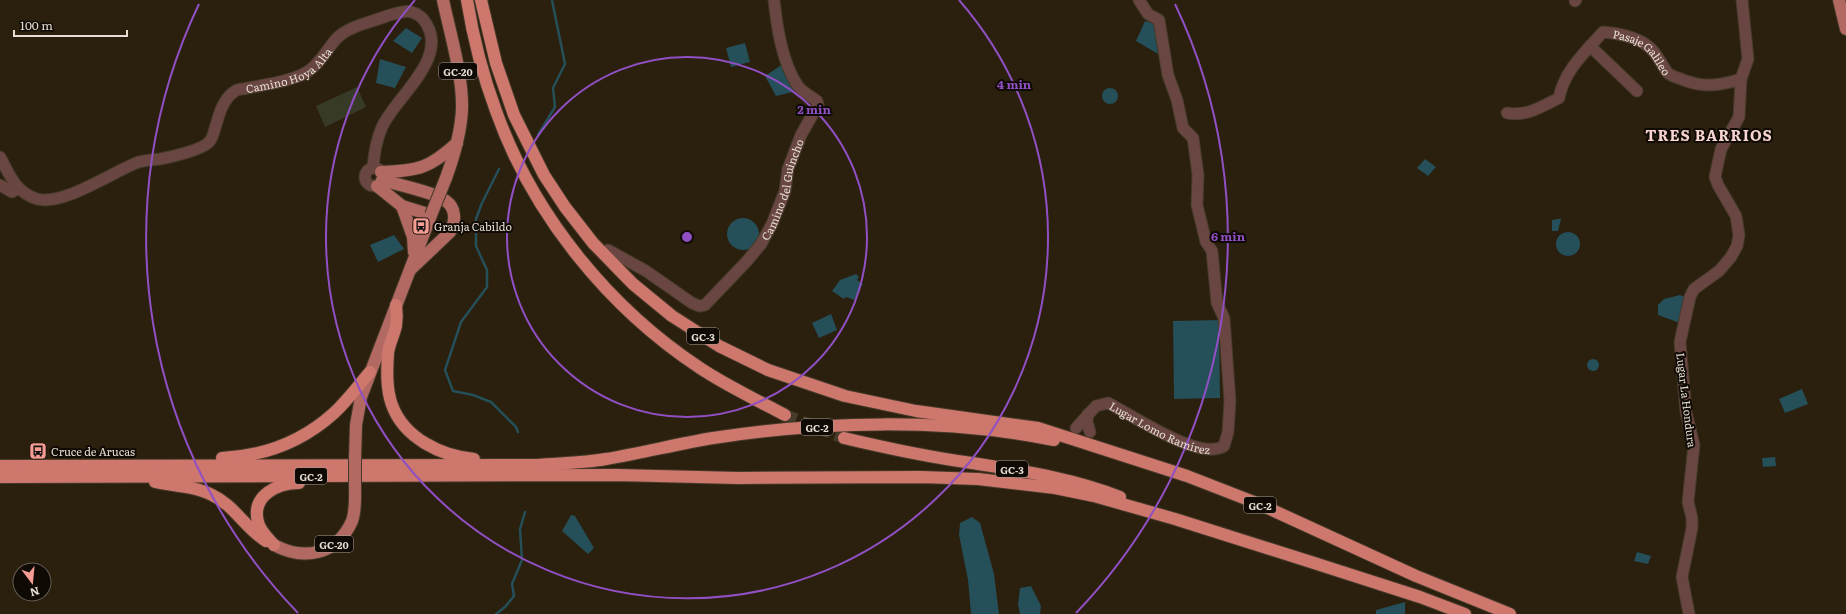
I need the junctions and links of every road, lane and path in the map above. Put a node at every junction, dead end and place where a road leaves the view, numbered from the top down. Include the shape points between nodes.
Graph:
1 (443, 0) edge
2 (467, 0) edge
3 (481, 0) edge
4 (774, 0) edge
5 (1139, 0) edge
6 (1742, 0) edge
7 (1839, 0) edge
8 (1846, 29) edge
9 (1590, 46) junction
10 (1740, 79) junction
11 (1637, 91) dead end
12 (1507, 113) dead end
13 (514, 115) junction
14 (457, 143) junction
15 (0, 157) edge
16 (379, 176) junction
17 (0, 185) edge
18 (16, 186) junction
19 (402, 206) junction
20 (431, 214) junction
21 (608, 250) junction
22 (415, 256) junction
23 (410, 271) junction
24 (646, 271) junction
25 (634, 276) joint
26 (396, 305) junction
27 (370, 372) junction
28 (1088, 414) junction
29 (785, 415) tunnel mouth
30 (1076, 428) dead end
31 (1090, 432) dead end
32 (844, 438) tunnel mouth
33 (1098, 448) junction
34 (505, 465) junction
35 (0, 466) edge
36 (168, 466) junction
37 (498, 476) junction
38 (0, 477) edge
39 (125, 477) junction
40 (1175, 520) junction
41 (274, 545) junction
42 (1466, 614) edge
43 (1510, 614) edge
44 (1689, 614) edge

1 - 14 main road, GC-20 via 462,96
2 - 29 highway, GC-3 via 485,75 507,138 528,182 574,251 609,292 650,331 701,368
3 - 13 highway, GC-3 via 496,64
4 - 24 street, Camino del Guincho via 788,65 798,87 817,101 818,105 801,135 788,169 785,192 772,224 761,244 747,261 705,305 692,303
5 - 28 street, Lugar Lomo Ramírez via 1148,14 1159,20 1168,75 1183,128 1193,138 1198,175 1197,206 1206,242 1212,251 1218,303 1224,318 1230,401 1228,432 1224,446 1219,450 1209,449 1180,442 1157,432 1108,403 1096,406
6 - 10 street via 1748,59
7 - 8 main road
9 - 10 street, Pasaje Galileo via 1603,32 1614,33 1649,46 1670,75 1694,84 1722,85
9 - 11 street
9 - 12 street, Pasaje Galileo via 1566,77 1559,98 1537,109 1516,114
10 - 44 street, Lugar La Hondura via 1739,117 1721,149 1715,177 1736,216 1739,234 1737,246 1719,271 1694,289 1680,342 1686,412 1694,445 1688,502 1692,528 1682,578
13 - 21 highway via 570,203
13 - 33 highway, GC-3 via 544,175 565,207 594,243 633,284 672,316 719,346 768,370 845,396 916,411 1038,428
14 - 16 main road via 440,159 426,166
14 - 20 main road, GC-20, bridge
15 - 18 street
16 - 18 street, Camino Hoya Alta via 374,152 383,126 422,72 430,56 431,42 423,19 404,10 347,31 307,72 294,78 237,90 230,94 216,122 214,136 209,143 200,148 138,162 65,197 38,199
16 - 19 main road
16 - 23 main road via 446,201 454,213 454,225 450,232
17 - 18 street, Camino Hoya Alta via 12,192
19 - 20 main road
19 - 22 main road via 413,238
20 - 22 main road, GC-20
21 - 24 street, Camino del Guincho
21 - 25 highway
22 - 23 main road, GC-20
23 - 26 main road, GC-20
24 - 25 street via 638,270
26 - 27 main road, GC-20
26 - 34 highway via 396,327 388,351 388,370 389,391 399,419 413,435 432,448 453,456
27 - 36 highway via 334,413 297,440 245,457 200,460
27 - 41 main road, GC-20, bridge via 361,397 356,425 355,508 346,532 327,549 316,553 302,555 287,552
28 - 30 street, Lugar Lomo Ramírez
28 - 31 street
32 - 40 highway, GC-3 via 898,451 1035,472 1102,490
33 - 34 highway, GC-2 via 1030,435 888,424 786,429 713,438 605,459
33 - 43 highway, GC-2 via 1229,492 1416,576
34 - 36 highway, GC-2
35 - 36 highway, GC-2
37 - 39 highway, GC-2
37 - 40 highway, GC-2 via 978,479 1055,488
37 - 41 highway via 467,481 289,483 279,486 263,496 257,512 263,533
38 - 39 highway, GC-2
39 - 41 highway via 192,488 213,495 257,535
40 - 42 highway, GC-2

